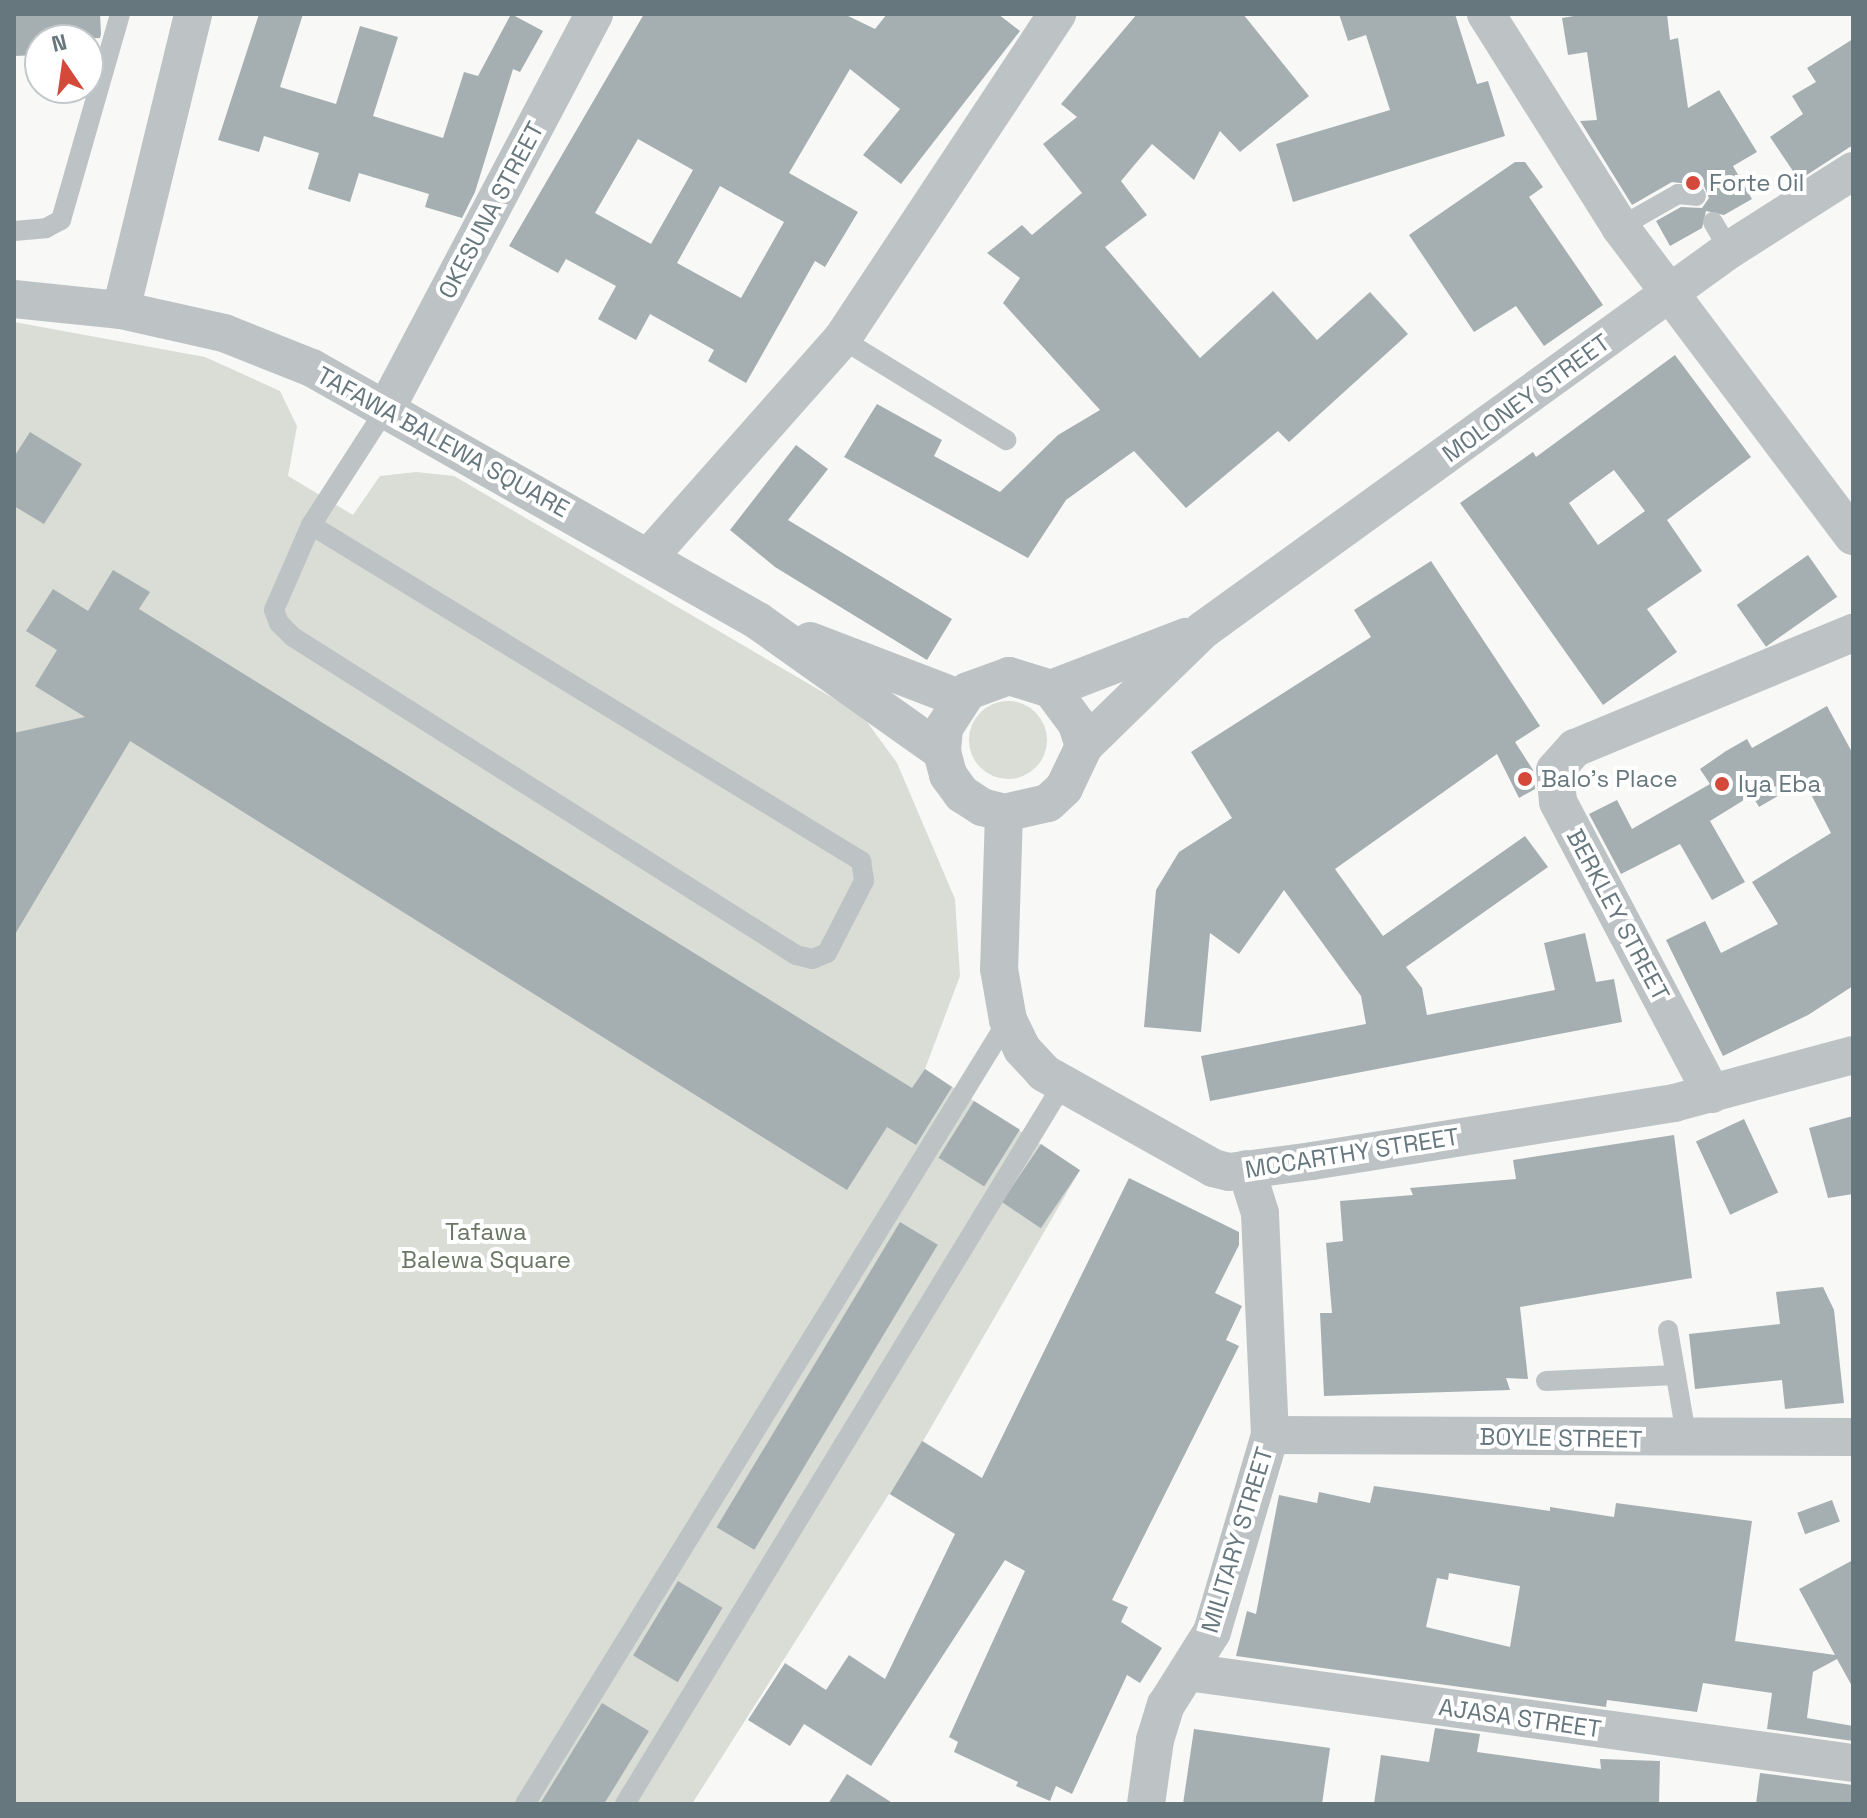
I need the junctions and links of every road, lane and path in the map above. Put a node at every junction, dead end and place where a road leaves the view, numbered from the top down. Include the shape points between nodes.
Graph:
1 (120, 14) edge
2 (193, 14) edge
3 (594, 14) edge
4 (1057, 14) edge
5 (1486, 14) edge
6 (1853, 171) edge
7 (1696, 196) dead end
8 (1620, 227) junction
9 (14, 231) edge
10 (1670, 293) junction
11 (14, 299) edge
12 (121, 310) junction
13 (842, 339) junction
14 (387, 407) junction
15 (1006, 440) dead end
16 (311, 525) junction
17 (1853, 536) edge
18 (648, 558) junction
19 (758, 621) junction
20 (1203, 630) junction
21 (1853, 633) edge
22 (1051, 689) junction
23 (961, 699) junction
24 (1084, 746) junction
25 (942, 752) junction
26 (1004, 813) junction
27 (1008, 1020) junction
28 (1853, 1055) edge
29 (1063, 1084) junction
30 (1712, 1094) junction
31 (1246, 1169) junction
32 (1668, 1330) dead end
33 (1676, 1375) junction
34 (1546, 1381) dead end
35 (1270, 1435) junction
36 (1853, 1437) edge
37 (1687, 1440) junction
38 (1187, 1672) junction
39 (1853, 1763) edge
40 (525, 1804) edge
41 (625, 1804) edge
42 (1146, 1804) edge

1 - 9 lane via 61,220 46,228
2 - 12 street
3 - 14 street, OKESUNA STREET
4 - 13 street
5 - 8 street
6 - 10 street, MOLONEY STREET via 1721,236
7 - 8 lane via 1678,194
8 - 10 street
10 - 17 street
10 - 20 street, MOLONEY STREET
11 - 12 street, TAFAWA BALEWA SQUARE
12 - 14 street, TAFAWA BALEWA SQUARE via 224,333 312,368
13 - 15 lane
13 - 18 street
14 - 16 lane
14 - 18 street, TAFAWA BALEWA SQUARE
16 - 16 lane via 274,610 293,637 796,955 812,959 827,953 864,881 861,861
18 - 19 street, TAFAWA BALEWA SQUARE
19 - 23 street, TAFAWA BALEWA SQUARE
19 - 25 street, TAFAWA BALEWA SQUARE
20 - 22 street, MOLONEY STREET
20 - 24 street, MOLONEY STREET
21 - 30 street, BERKLEY STREET via 1575,748 1555,770 1558,802
22 - 23 street via 1009,676 988,680
22 - 24 street via 1077,724
23 - 25 street via 944,728
24 - 26 street via 1064,788 1048,803
25 - 26 street via 948,775 962,794
26 - 27 street, MCCARTHY STREET via 999,969
27 - 29 street, MCCARTHY STREET via 1022,1049
27 - 40 lane
28 - 30 street, MCCARTHY STREET
29 - 31 street, MCCARTHY STREET via 1213,1168
29 - 41 lane
30 - 31 street, MCCARTHY STREET
31 - 35 street, MILITARY STREET via 1260,1213
32 - 33 lane
33 - 34 lane
33 - 37 lane
35 - 37 street, BOYLE STREET
35 - 38 street, MILITARY STREET via 1212,1632
36 - 37 street, BOYLE STREET
38 - 39 street, AJASA STREET
38 - 42 street, MILITARY STREET via 1166,1705 1155,1740

